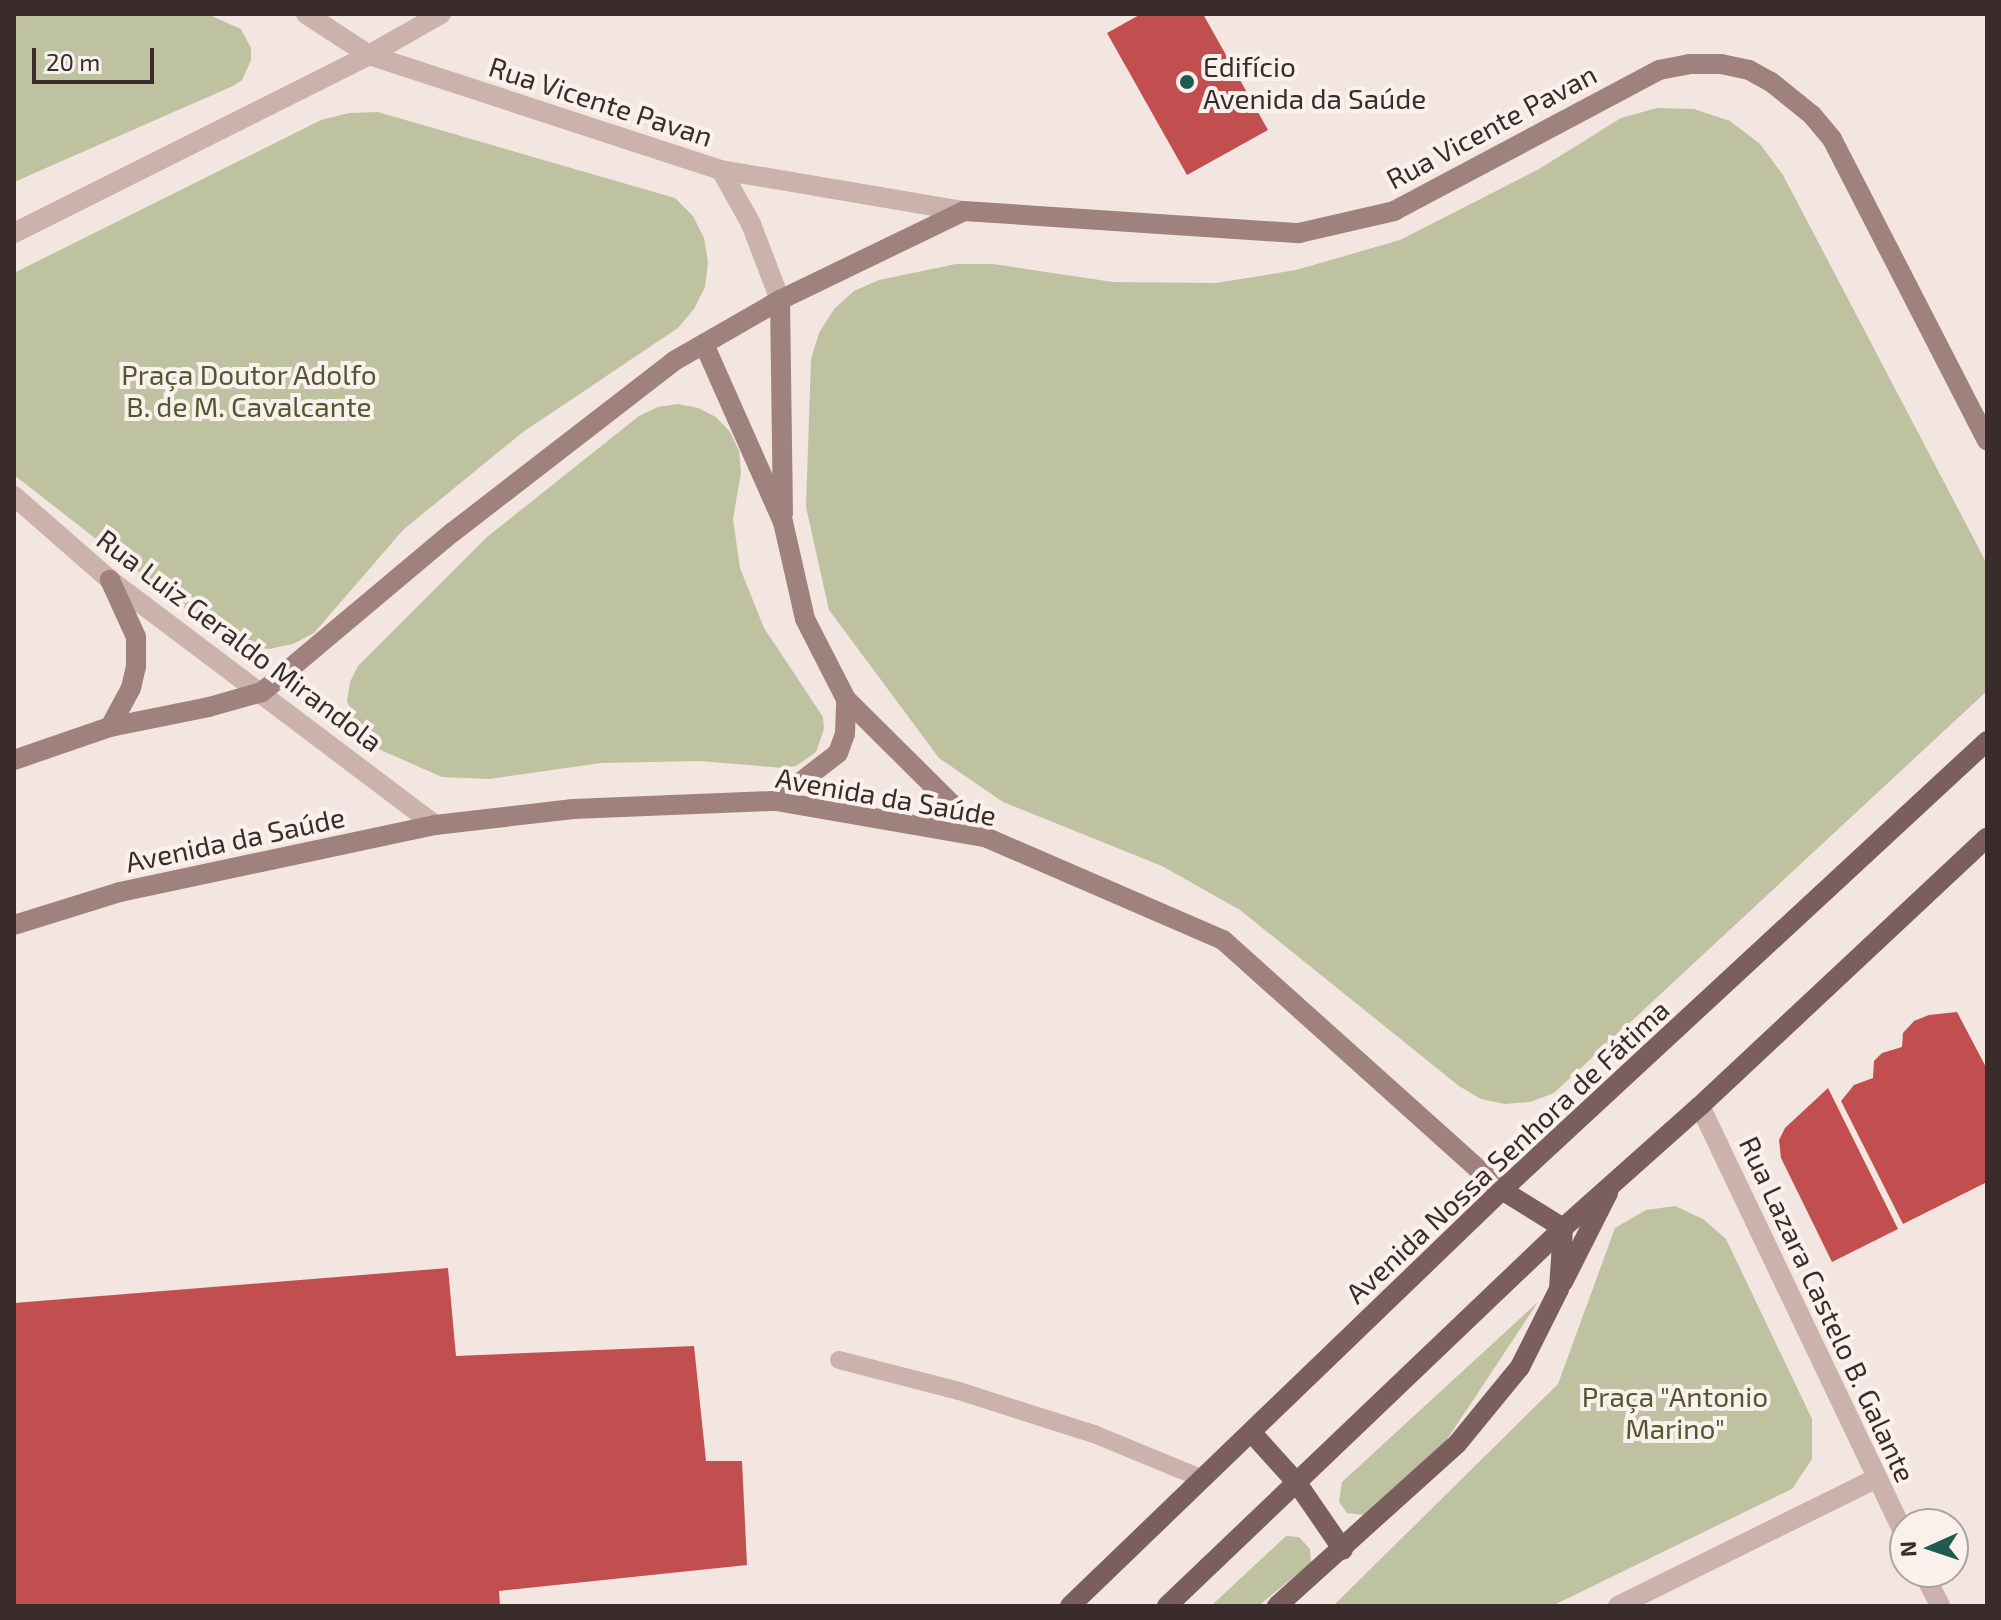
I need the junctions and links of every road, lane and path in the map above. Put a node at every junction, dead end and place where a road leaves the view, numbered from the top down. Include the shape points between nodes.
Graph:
1 (306, 14) edge
2 (441, 14) edge
3 (369, 55) junction
4 (721, 170) junction
5 (964, 211) junction
6 (14, 233) edge
7 (780, 300) junction
8 (704, 344) junction
9 (1987, 440) edge
10 (14, 496) edge
11 (783, 522) junction
12 (110, 580) junction
13 (262, 692) junction
14 (846, 699) junction
15 (110, 727) junction
16 (1987, 741) edge
17 (14, 760) edge
18 (776, 801) junction
19 (435, 825) junction
20 (985, 837) junction
21 (1987, 837) edge
22 (14, 925) edge
23 (1700, 1106) junction
24 (1613, 1183) junction
25 (1502, 1190) junction
26 (1563, 1228) junction
27 (1559, 1289) junction
28 (839, 1360) dead end
29 (1252, 1433) junction
30 (1877, 1478) junction
31 (1203, 1479) junction
32 (1297, 1483) junction
33 (1892, 1508) edge
34 (1343, 1550) junction
35 (1931, 1588) edge
36 (1070, 1606) edge
37 (1167, 1606) edge
38 (1277, 1606) edge
39 (1618, 1606) edge
40 (1940, 1606) edge

1 - 3 street, Rua Vicente Pavan
2 - 3 street
3 - 4 street, Rua Vicente Pavan
3 - 6 street
4 - 5 street
4 - 7 street, Rua Vicente Pavan via 751,224
5 - 7 main road
5 - 9 main road, Rua Vicente Pavan via 1299,233 1394,211 1659,70 1689,64 1749,70 1793,97 1832,139
7 - 8 main road
7 - 11 main road, Rua Vicente Pavan
8 - 11 main road
8 - 13 main road via 674,361 453,532
10 - 12 street, Rua Luiz Geraldo Mirandola
11 - 14 main road via 805,619
12 - 13 street, Rua Luiz Geraldo Mirandola
12 - 15 main road via 136,637 131,688
13 - 15 main road
13 - 19 street, Rua Luiz Geraldo Mirandola
14 - 18 main road via 845,734 838,753
14 - 20 main road
15 - 17 main road
16 - 25 main road, Avenida Nossa Senhora de Fátima
18 - 19 main road, Avenida da Saúde via 573,809
18 - 20 main road, Avenida da Saúde
19 - 22 main road, Avenida da Saúde via 120,892
20 - 25 main road, Avenida da Saúde via 1223,940
21 - 23 main road
23 - 24 main road
23 - 30 street, Rua Lazara Castelo B. Galante
24 - 26 main road
24 - 27 main road
25 - 26 main road
25 - 29 main road, Avenida Nossa Senhora de Fátima
26 - 27 main road
26 - 32 main road
27 - 34 main road via 1520,1367 1457,1444
28 - 31 lane via 1094,1434
29 - 31 main road, Avenida Nossa Senhora de Fátima
29 - 32 main road
30 - 33 street, Rua Lazara Castelo B. Galante
30 - 39 street
31 - 36 main road, Avenida Nossa Senhora de Fátima
32 - 34 main road
32 - 37 main road
34 - 38 main road
35 - 40 street

